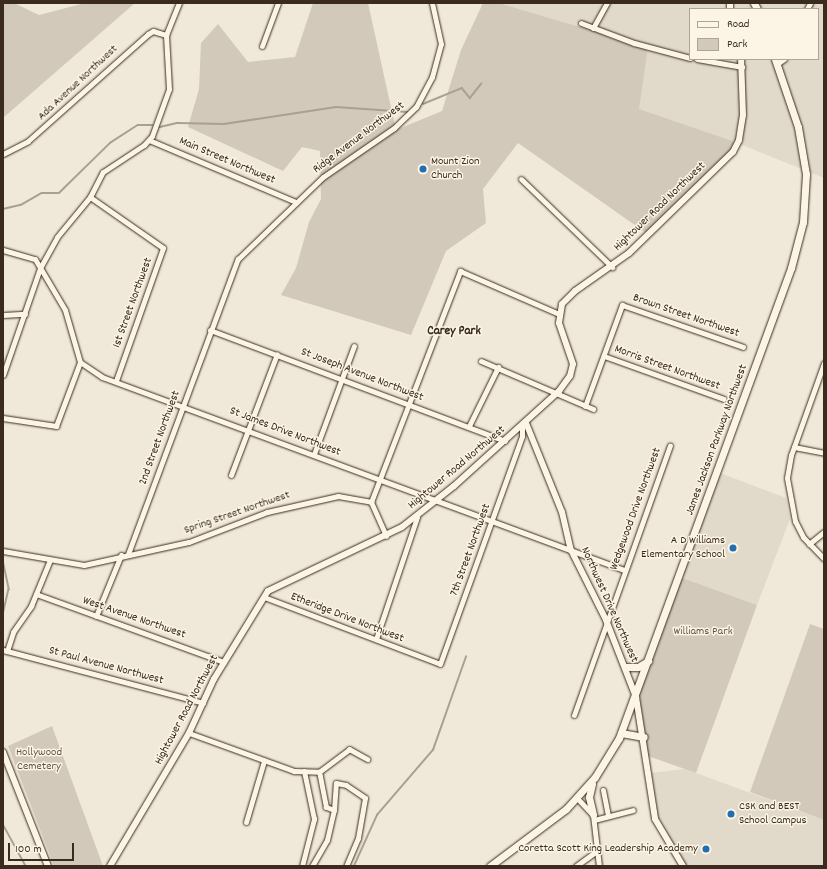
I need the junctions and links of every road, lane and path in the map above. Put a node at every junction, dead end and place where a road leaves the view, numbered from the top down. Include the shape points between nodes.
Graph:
1 (179, 3) edge
2 (278, 3) edge
3 (432, 3) edge
4 (607, 3) edge
5 (581, 23) dead end
6 (594, 28) junction
7 (166, 35) junction
8 (262, 46) dead end
9 (689, 58) edge
10 (703, 60) edge
11 (741, 60) edge
12 (776, 62) edge
13 (742, 67) junction
14 (149, 140) junction
15 (3, 154) edge
16 (522, 179) dead end
17 (90, 197) junction
18 (296, 202) junction
19 (3, 250) edge
20 (612, 267) junction
21 (40, 268) junction
22 (25, 314) junction
23 (559, 314) junction
24 (3, 315) edge
25 (210, 330) junction
26 (354, 346) dead end
27 (743, 347) dead end
28 (277, 354) junction
29 (604, 356) junction
30 (481, 361) dead end
31 (80, 362) junction
32 (824, 363) edge
33 (498, 368) junction
34 (3, 375) edge
35 (342, 378) junction
36 (116, 381) junction
37 (556, 394) junction
38 (724, 399) dead end
39 (408, 403) junction
40 (183, 405) junction
41 (586, 406) junction
42 (593, 409) dead end
43 (3, 418) edge
44 (524, 425) junction
45 (470, 426) junction
46 (249, 429) junction
47 (506, 441) junction
48 (670, 446) dead end
49 (794, 447) junction
50 (824, 453) edge
51 (314, 454) junction
52 (231, 475) dead end
53 (380, 479) junction
54 (438, 500) junction
55 (371, 502) junction
56 (417, 516) junction
57 (493, 521) junction
58 (824, 532) edge
59 (386, 536) junction
60 (809, 544) junction
61 (571, 550) junction
62 (3, 551) edge
63 (128, 554) junction
64 (121, 555) junction
65 (824, 559) edge
66 (50, 560) junction
67 (624, 570) junction
68 (36, 594) junction
69 (264, 597) junction
70 (96, 616) junction
71 (606, 620) junction
72 (376, 639) junction
73 (5, 650) edge
74 (424, 658) joint
75 (648, 661) junction
76 (224, 662) junction
77 (625, 667) junction
78 (636, 697) junction
79 (203, 703) junction
80 (574, 715) dead end
81 (189, 733) junction
82 (621, 733) junction
83 (644, 737) junction
84 (3, 752) edge
85 (366, 759) dead end
86 (264, 761) junction
87 (304, 771) junction
88 (319, 772) junction
89 (594, 779) junction
90 (603, 790) dead end
91 (577, 798) junction
92 (334, 810) junction
93 (634, 810) dead end
94 (608, 816) junction
95 (594, 818) junction
96 (246, 822) dead end
97 (595, 852) junction
98 (48, 866) edge
99 (110, 866) edge
100 (302, 866) edge
101 (312, 866) edge
102 (346, 866) edge
103 (490, 866) edge
104 (576, 866) edge
105 (599, 866) edge
106 (683, 866) edge

1 - 7 street
2 - 8 street
3 - 18 street, Ridge Avenue Northwest via 441,44 432,77 416,108 394,128 336,166
4 - 6 street
5 - 6 street
6 - 9 street
7 - 14 street via 169,89
7 - 15 street, Ada Avenue Northwest via 153,31 148,34 28,141
10 - 13 street
11 - 13 street, Hightower Road Northwest
12 - 75 main road, James Jackson Parkway Northwest via 798,127 804,159 805,206 800,236
13 - 20 street, Hightower Road Northwest via 744,115 737,146
14 - 17 street via 103,172
14 - 18 street, Main Street Northwest
16 - 20 street
17 - 21 street via 57,237
17 - 36 street, 1st Street Northwest via 164,248
18 - 25 street, Ridge Avenue Northwest via 238,259
19 - 21 street via 32,256
20 - 23 street, Hightower Road Northwest via 575,291
21 - 22 street
21 - 31 street via 65,310
22 - 24 street
22 - 34 street
23 - 37 street, Hightower Road Northwest via 573,364 570,376
23 - 39 street via 460,271
25 - 28 street, St Joseph Avenue Northwest
25 - 40 street, 2nd Street Northwest
26 - 35 street
27 - 29 street, Brown Street Northwest via 622,305
28 - 35 street, St Joseph Avenue Northwest
28 - 46 street
29 - 38 street, Morris Street Northwest
29 - 41 street
30 - 33 street
31 - 36 street, St James Drive Northwest via 102,377
31 - 43 street via 56,426
32 - 49 street
33 - 37 street
33 - 45 street
35 - 39 street, St Joseph Avenue Northwest
35 - 51 street
36 - 40 street, St James Drive Northwest
37 - 41 street
37 - 44 street, Hightower Road Northwest
39 - 45 street, St Joseph Avenue Northwest
39 - 53 street
40 - 46 street, St James Drive Northwest
40 - 63 street, 2nd Street Northwest
41 - 42 street
44 - 47 street, Hightower Road Northwest
44 - 57 street, 7th Street Northwest
44 - 61 street, Northwest Drive Northwest via 562,512
45 - 47 street, St Joseph Avenue Northwest
46 - 51 street, St James Drive Northwest
46 - 52 street
47 - 54 street, Hightower Road Northwest
48 - 67 street, Wedgewood Drive Northwest
49 - 50 street
49 - 60 street via 788,470 788,495 795,522
51 - 53 street, St James Drive Northwest
53 - 54 street, St James Drive Northwest
53 - 55 street
54 - 56 street, Hightower Road Northwest
54 - 57 street, St James Drive Northwest
55 - 59 street
55 - 63 street, Spring Street Northwest via 338,496 310,500 267,512 189,542
56 - 59 street, Hightower Road Northwest
56 - 72 street
57 - 61 street, St James Drive Northwest
57 - 74 street, 7th Street Northwest via 440,664
58 - 60 street
59 - 69 street, Hightower Road Northwest via 274,587
60 - 65 street
61 - 67 street, St James Drive Northwest
61 - 71 street, Northwest Drive Northwest
62 - 66 street, Spring Street Northwest
63 - 64 street, Spring Street Northwest
64 - 66 street, Spring Street Northwest via 84,565
64 - 70 street
66 - 68 street
67 - 71 street, Wedgewood Drive Northwest
68 - 70 street, West Avenue Northwest
68 - 73 street
69 - 72 street, Etheridge Drive Northwest
69 - 76 street, Hightower Road Northwest
70 - 76 street, West Avenue Northwest
71 - 77 street, Northwest Drive Northwest
71 - 80 street, Wedgewood Drive Northwest
72 - 74 street, Etheridge Drive Northwest
73 - 79 street, St Paul Avenue Northwest
75 - 77 main road via 638,667
75 - 78 main road, James Jackson Parkway Northwest
76 - 79 street, Hightower Road Northwest
77 - 78 street, Northwest Drive Northwest
78 - 82 main road, James Jackson Parkway Northwest
78 - 83 street, Northwest Drive Northwest
79 - 81 street, Hightower Road Northwest
81 - 86 street
81 - 99 street, Hightower Road Northwest
82 - 83 main road
82 - 89 main road, James Jackson Parkway Northwest
83 - 106 street, Northwest Drive Northwest via 655,820
84 - 98 street
85 - 88 street via 349,749
86 - 87 street
86 - 96 street
87 - 88 street
87 - 100 street via 314,819
88 - 92 street via 326,807
89 - 91 main road, James Jackson Parkway Northwest
89 - 95 main road via 589,797
90 - 94 street
91 - 95 street
91 - 103 main road, James Jackson Parkway Northwest
92 - 101 street via 327,840
92 - 102 street via 336,783 346,785 365,798 358,838
93 - 94 street
94 - 95 street
95 - 97 street
97 - 104 street
97 - 105 street

